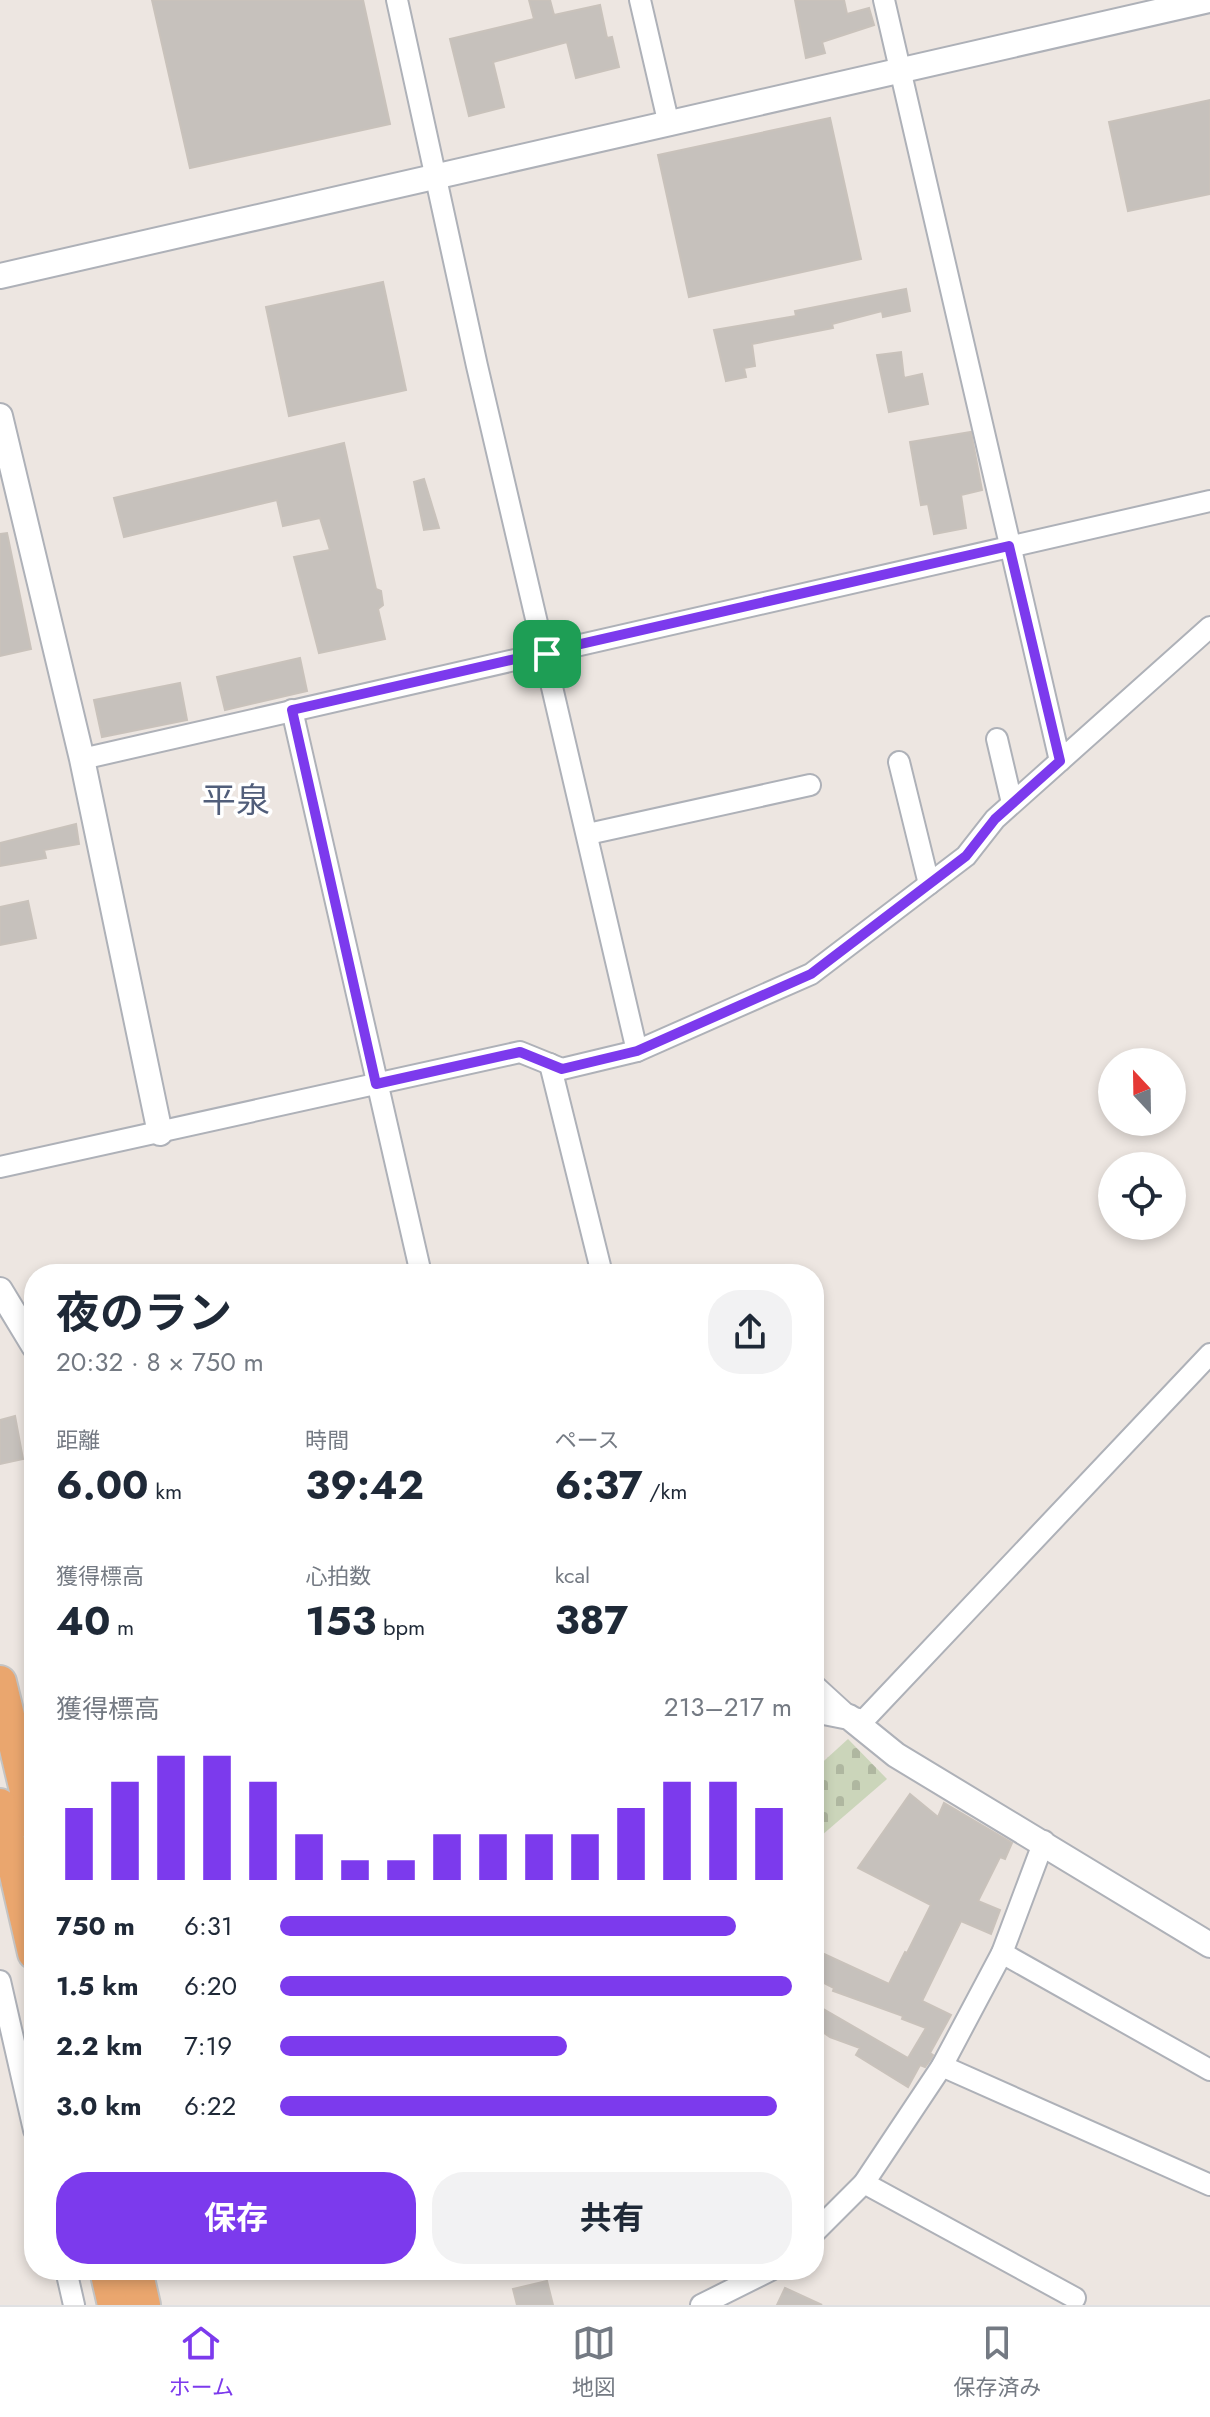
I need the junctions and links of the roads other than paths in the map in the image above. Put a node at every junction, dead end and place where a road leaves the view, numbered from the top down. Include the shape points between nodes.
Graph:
1 (397, 0) edge
2 (640, 0) edge
3 (884, 0) edge
4 (1209, 0) edge
5 (900, 69) junction
6 (669, 125) junction
7 (435, 174) junction
8 (0, 276) edge
9 (0, 416) edge
10 (1210, 501) edge
11 (1009, 546) junction
12 (1210, 627) edge
13 (547, 654) junction
14 (292, 710) junction
15 (997, 739) dead end
16 (82, 759) junction
17 (1060, 761) junction
18 (899, 762) dead end
19 (810, 785) dead end
20 (1012, 803) junction
21 (588, 834) junction
22 (929, 884) junction
23 (637, 1051) junction
24 (550, 1064) junction
25 (376, 1084) junction
26 (160, 1133) junction
27 (0, 1167) edge
28 (419, 1264) edge
29 (600, 1264) edge
30 (0, 1290) edge
31 (24, 1330) edge
32 (1206, 1364) edge
33 (0, 1682) edge
34 (824, 1694) edge
35 (824, 1712) edge
36 (849, 1717) junction
37 (17, 1815) edge
38 (1044, 1841) junction
39 (24, 1872) edge
40 (1210, 1945) edge
41 (1002, 1953) junction
42 (0, 1981) edge
43 (942, 2066) junction
44 (1210, 2070) edge
45 (24, 2086) edge
46 (864, 2183) junction
47 (1210, 2185) edge
48 (824, 2223) edge
49 (68, 2280) edge
50 (108, 2280) edge
51 (138, 2280) edge
52 (751, 2280) edge
53 (1075, 2298) dead end
54 (74, 2305) edge
55 (114, 2305) edge
56 (144, 2305) edge
57 (701, 2305) edge

1 - 7 street
2 - 6 street
3 - 5 street
4 - 5 street
5 - 6 street
5 - 11 street
6 - 7 street
7 - 8 street
7 - 13 street
9 - 16 street
10 - 11 street
11 - 13 street
11 - 17 street
12 - 17 street
13 - 14 street
13 - 21 street
14 - 16 street
14 - 25 street
15 - 20 street
16 - 26 street
17 - 20 street
18 - 22 street
19 - 21 street
20 - 22 street via 966,856
21 - 23 street
22 - 23 street via 811,974
23 - 24 street via 562,1069
24 - 25 street via 520,1052
24 - 29 street
25 - 26 street
25 - 28 street
26 - 27 street
30 - 31 street
32 - 36 street via 864,1720
33 - 37 highway
34 - 36 street
35 - 36 street
36 - 38 street via 896,1755
37 - 39 highway
38 - 40 street
38 - 41 street
41 - 43 street
41 - 44 street
42 - 45 street
43 - 46 street
43 - 47 street
46 - 48 street
46 - 53 street
49 - 54 street
50 - 55 highway
51 - 56 highway
52 - 57 street

